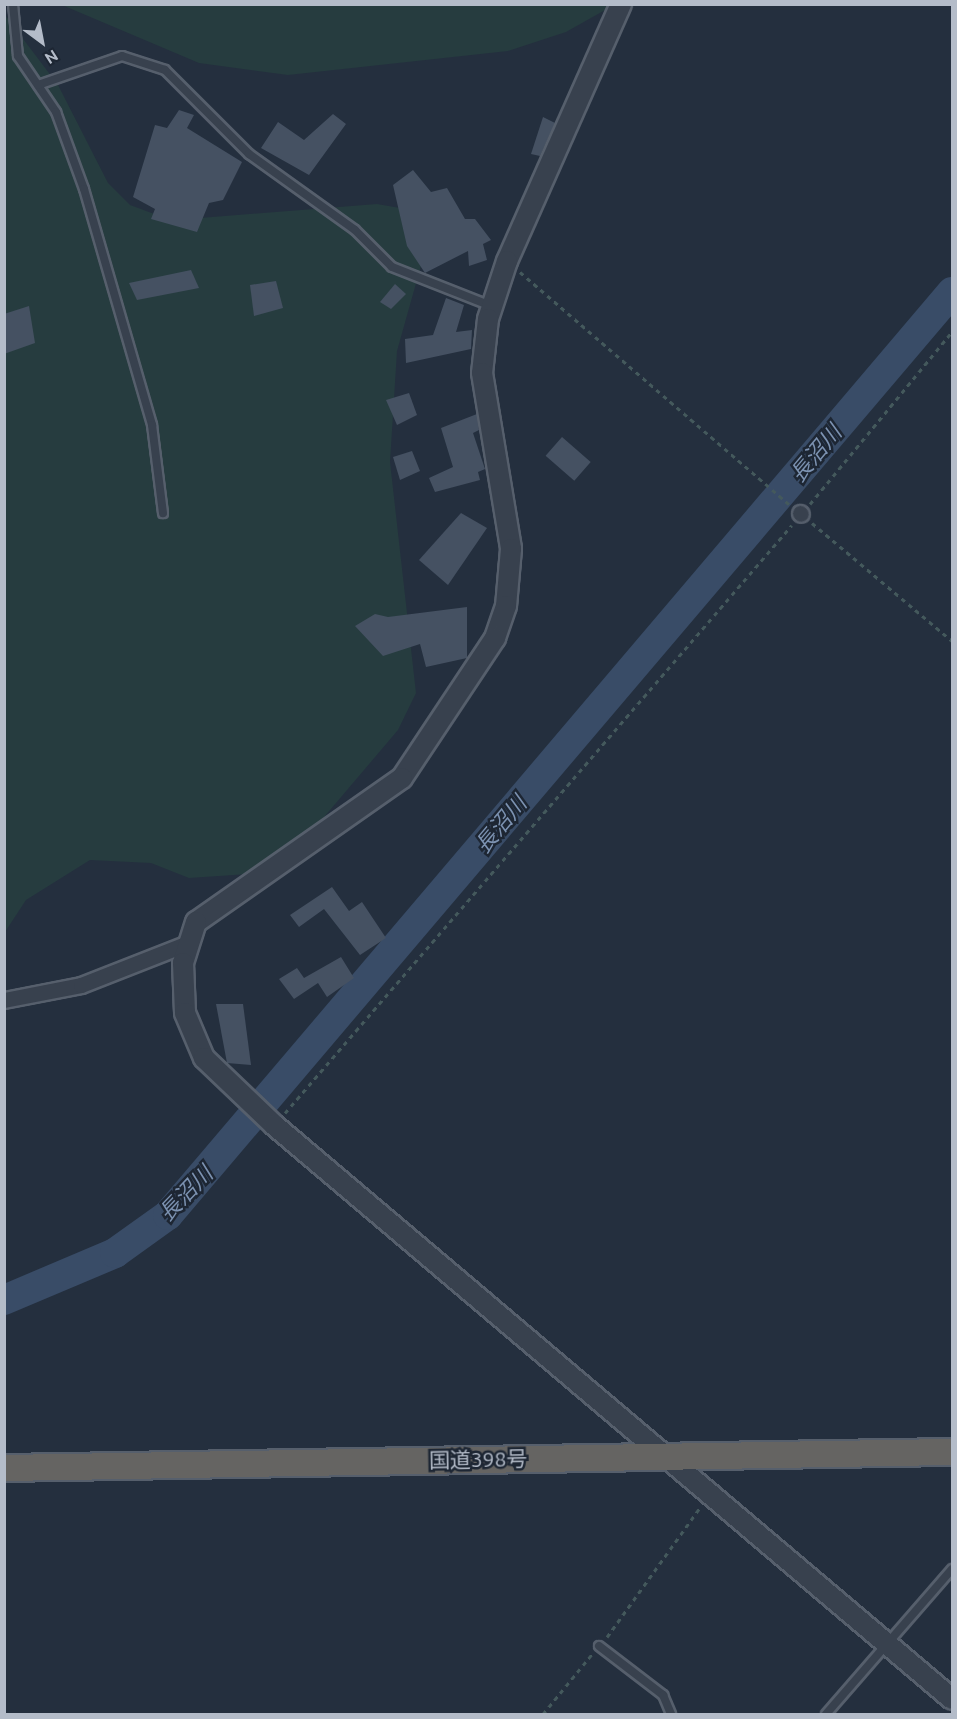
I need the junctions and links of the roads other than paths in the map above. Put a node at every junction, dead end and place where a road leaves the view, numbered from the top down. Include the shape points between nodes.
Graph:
1 (13, 4) edge
2 (621, 4) edge
3 (38, 85) junction
4 (491, 306) junction
5 (162, 513) dead end
6 (188, 943) junction
7 (4, 1000) edge
8 (952, 1452) edge
9 (670, 1456) junction
10 (4, 1468) edge
11 (952, 1569) edge
12 (888, 1643) junction
13 (599, 1646) road end
14 (952, 1699) edge
15 (671, 1714) edge
16 (826, 1714) edge

1 - 3 lane via 18,56
2 - 4 street via 507,261
3 - 4 lane via 122,56 165,70 249,154 355,230 392,267
3 - 5 lane via 56,112 84,189 152,425
4 - 6 street via 482,373 511,574 495,638 402,778 214,907 196,922
6 - 7 street via 81,985
6 - 9 street via 182,987 192,1036 204,1058 274,1125
8 - 9 highway, 国道398号
9 - 10 highway, 国道398号
9 - 12 street
11 - 12 lane
12 - 14 street
12 - 16 lane
13 - 15 lane via 663,1695

